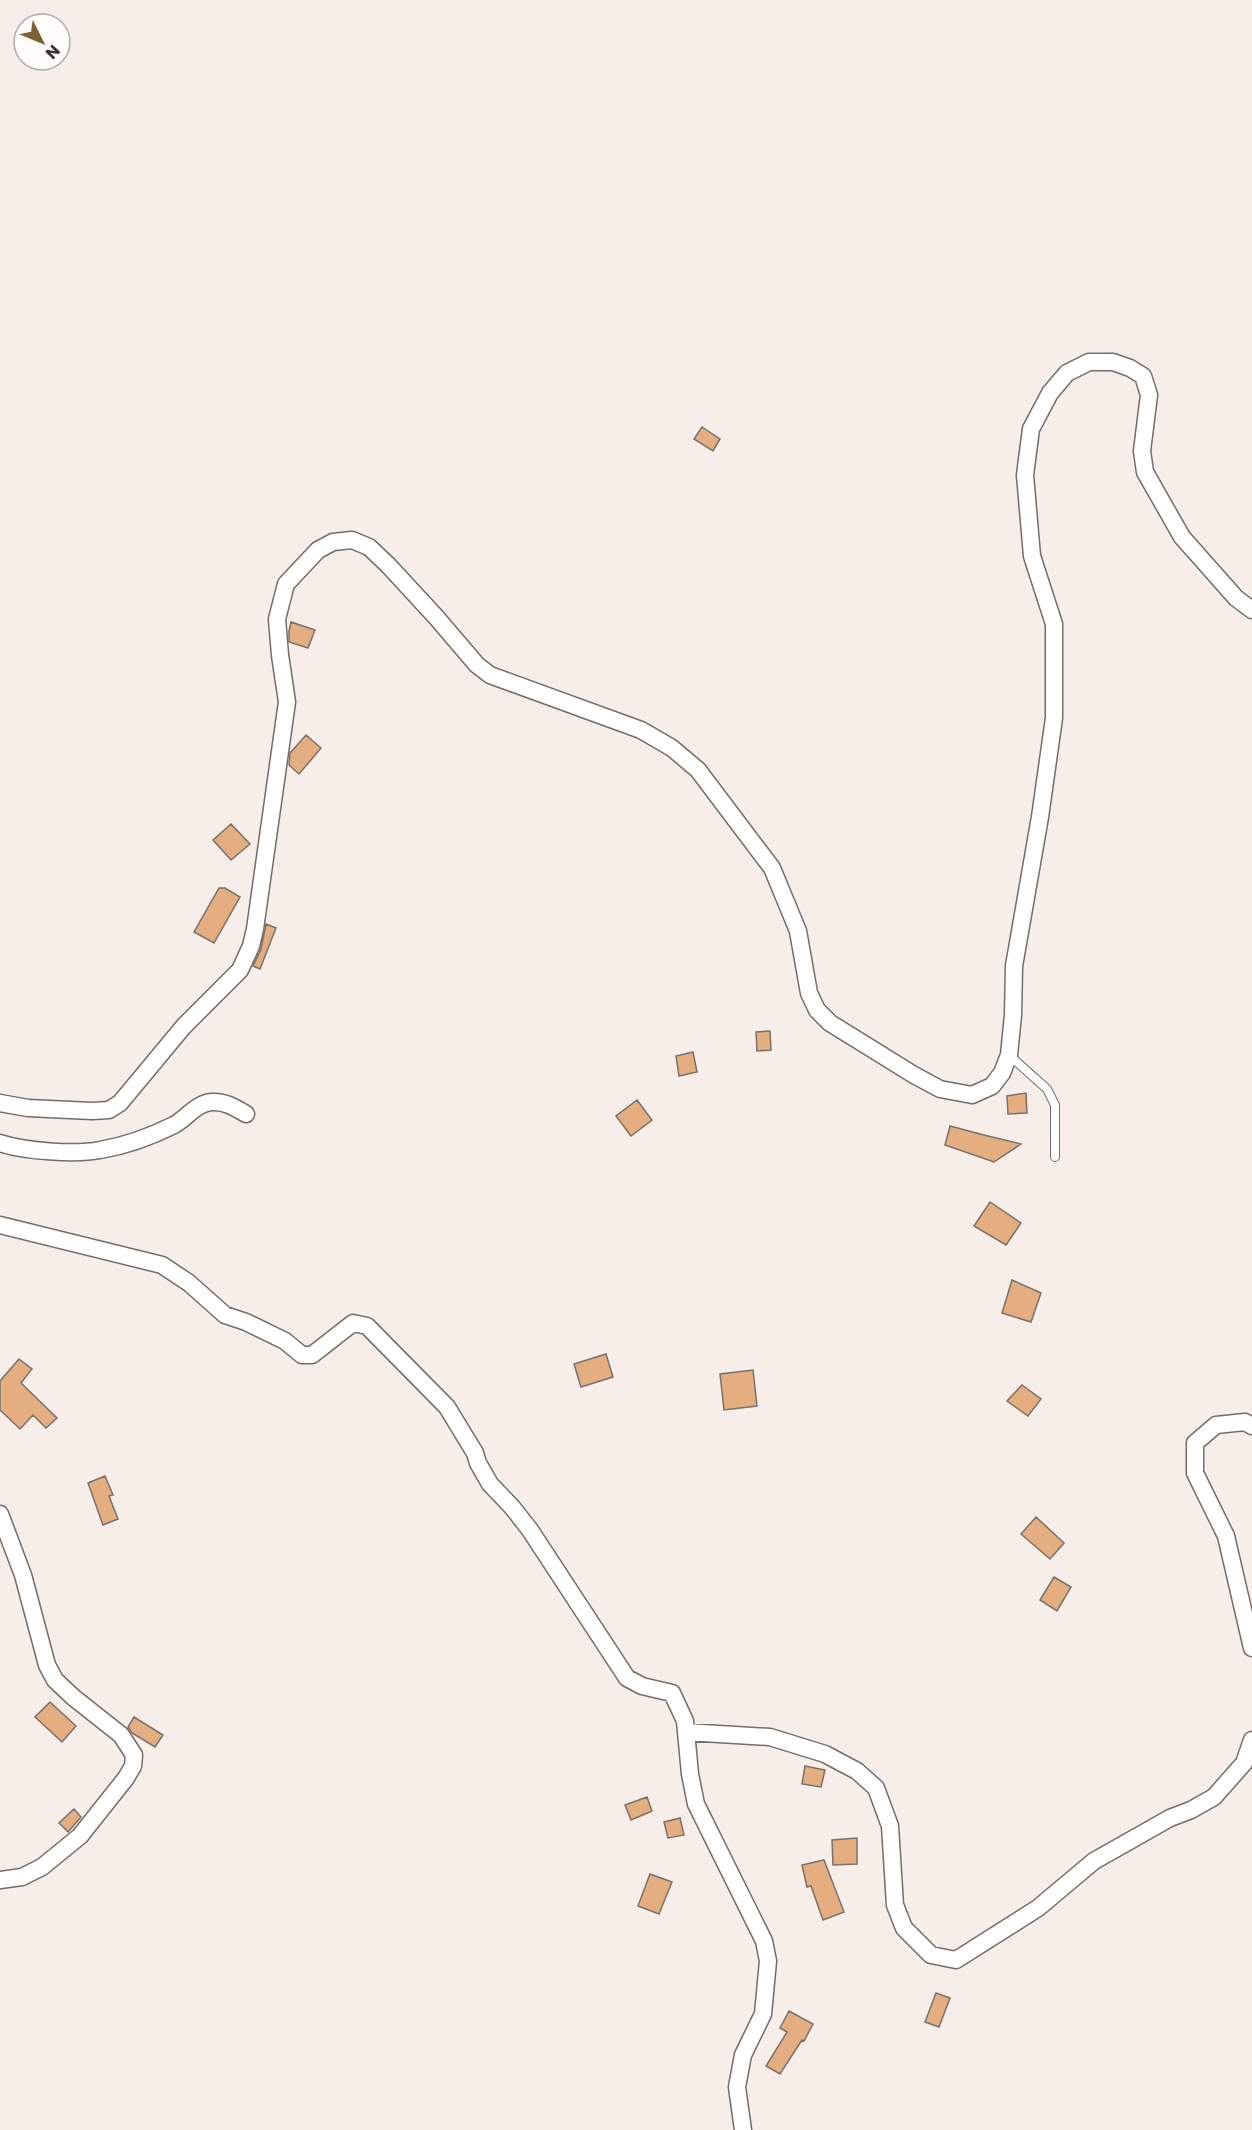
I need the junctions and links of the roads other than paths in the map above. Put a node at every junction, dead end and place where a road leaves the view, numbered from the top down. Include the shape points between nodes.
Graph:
1 (1252, 610) edge
2 (1010, 1055) junction
3 (0, 1102) edge
4 (246, 1114) dead end
5 (0, 1143) edge
6 (1055, 1157) dead end
7 (0, 1225) edge
8 (1252, 1426) edge
9 (0, 1514) edge
10 (1252, 1648) edge
11 (686, 1732) junction
12 (1252, 1740) edge
13 (0, 1880) edge
14 (743, 2130) edge

1 - 2 street via 1236,598 1182,537 1144,472 1142,451 1149,394 1143,376 1113,362 1089,362 1067,373 1050,393 1031,429 1025,475 1032,556 1054,624 1054,718 1014,966
2 - 3 street via 992,1086 972,1095 940,1089 830,1023 817,1011 809,993 798,931 772,868 698,770 672,748 641,730 490,675 388,565 369,547 352,540 333,542 318,550 286,584 277,619 287,702 255,929 240,970 184,1026 135,1088 109,1110 28,1108
2 - 6 lane via 1047,1089 1055,1105
4 - 5 street via 223,1102 211,1102 195,1108 177,1124 99,1151 18,1149
7 - 11 street via 162,1264 225,1315 285,1341 302,1355 312,1355 353,1323 367,1326 447,1407 490,1484 530,1530 627,1678 672,1693
8 - 10 street via 1245,1422 1216,1425 1195,1443 1195,1473 1226,1536
9 - 13 street via 23,1575 46,1665 73,1697 121,1735 134,1755 126,1778 80,1836 42,1867
11 - 12 street via 770,1737 825,1754 858,1771 876,1788 890,1826 895,1905 904,1928 931,1955 956,1960 1038,1908 1094,1861 1214,1797 1244,1763
11 - 14 street via 696,1803 764,1941 768,1960 763,2014 743,2055 737,2087

